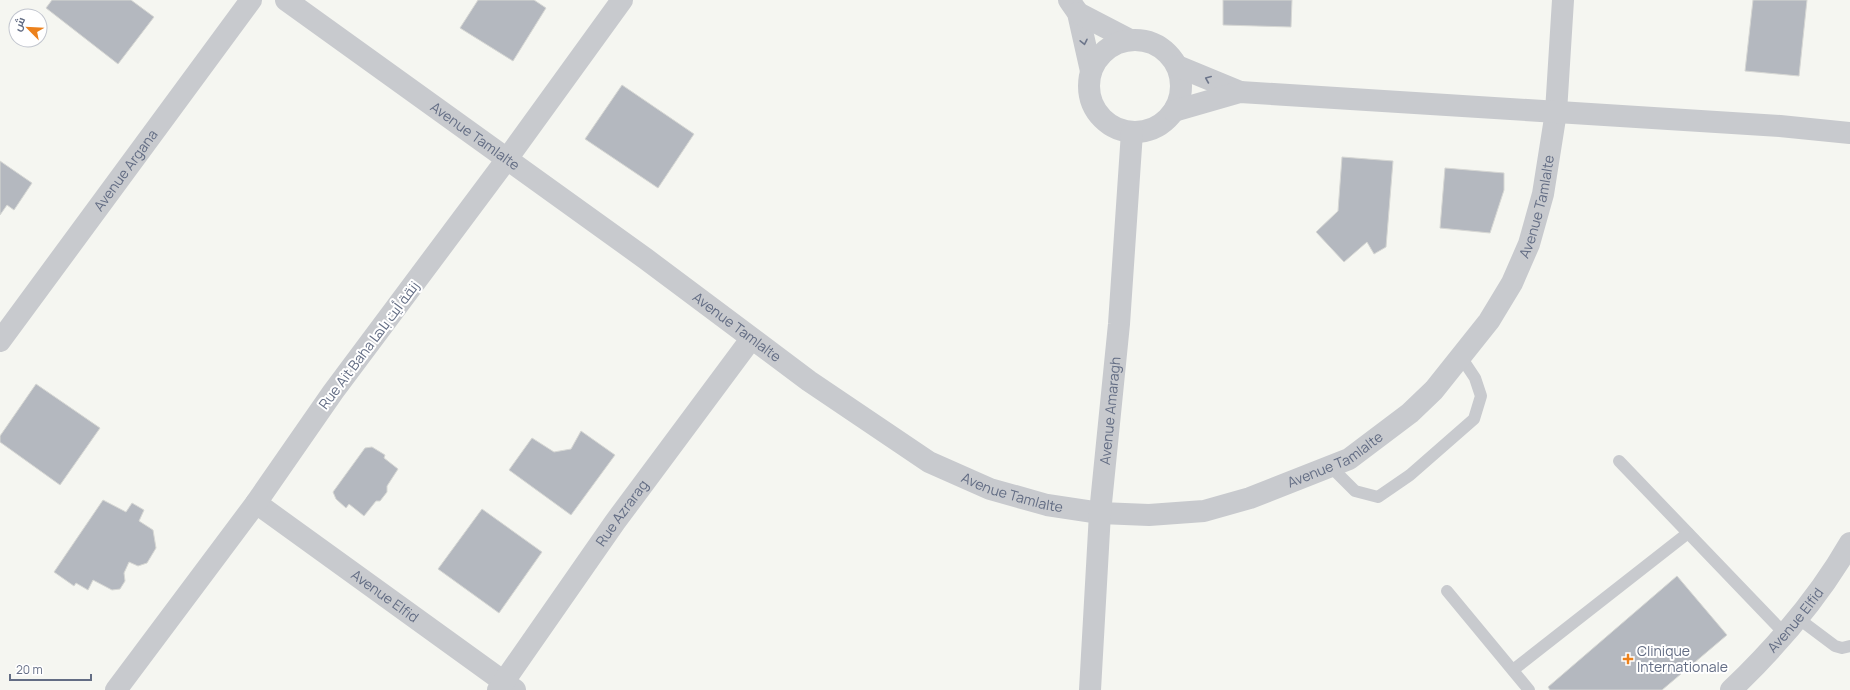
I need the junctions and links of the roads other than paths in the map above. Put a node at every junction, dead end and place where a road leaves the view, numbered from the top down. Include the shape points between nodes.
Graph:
1 (251, 0) edge
2 (286, 0) edge
3 (622, 0) edge
4 (1563, 0) edge
5 (1073, 6) edge
6 (1130, 40) junction
7 (1177, 66) junction
8 (1091, 71) junction
9 (1240, 92) junction
10 (1174, 111) junction
11 (1556, 112) junction
12 (1132, 132) junction
13 (1850, 133) edge
14 (507, 159) junction
15 (751, 339) junction
16 (0, 341) edge
17 (1461, 357) junction
18 (1619, 461) dead end
19 (1330, 466) junction
20 (256, 503) junction
21 (1100, 513) junction
22 (1688, 533) junction
23 (1850, 543) edge
24 (1447, 590) dead end
25 (1792, 626) junction
26 (1850, 646) edge
27 (1513, 670) junction
28 (506, 687) edge
29 (116, 690) edge
30 (1090, 690) edge
31 (1529, 690) edge
32 (1730, 690) edge

1 - 16 street, Avenue Argana
2 - 14 street, Avenue Tamlalte
3 - 14 street, Rue Ait Baha زنقة أيت باها
4 - 11 street, Avenue Tamlalte
5 - 6 street
5 -> 8 street
6 - 7 street via 1144,40 1158,45 1169,54
6 - 8 street via 1113,45 1100,56
9 -> 7 street
7 - 10 street via 1182,81
8 - 12 street via 1089,88 1092,105 1098,114 1115,128
9 - 10 street
9 - 11 street
10 - 12 street via 1156,128
11 - 13 street
11 - 17 street, Avenue Tamlalte via 1543,194 1529,244 1512,283 1493,315
12 - 21 street, Avenue Amaragh via 1119,324
14 - 15 street, Avenue Tamlalte via 646,259
14 - 20 street, Rue Ait Baha زنقة أيت باها via 333,392
15 - 21 street, Avenue Tamlalte via 929,462 990,489 1047,505
15 - 28 street, Rue Azrarag via 615,522
17 - 19 street, Avenue Tamlalte via 1434,390 1410,413 1349,459
17 - 19 lane via 1476,378 1481,396 1474,419 1410,475 1378,497 1355,491
18 - 22 lane
19 - 21 street, Avenue Tamlalte via 1250,498 1204,511 1149,515
20 - 28 street, Avenue Elfid
20 - 29 street, Rue Ait Baha زنقة أيت باها
21 - 30 street, Avenue Amaragh
22 - 25 lane
22 - 27 lane
23 - 25 street, Avenue Elfid via 1834,572
24 - 27 lane
25 - 26 lane via 1835,646
25 - 32 street, Avenue Elfid
27 - 31 lane

